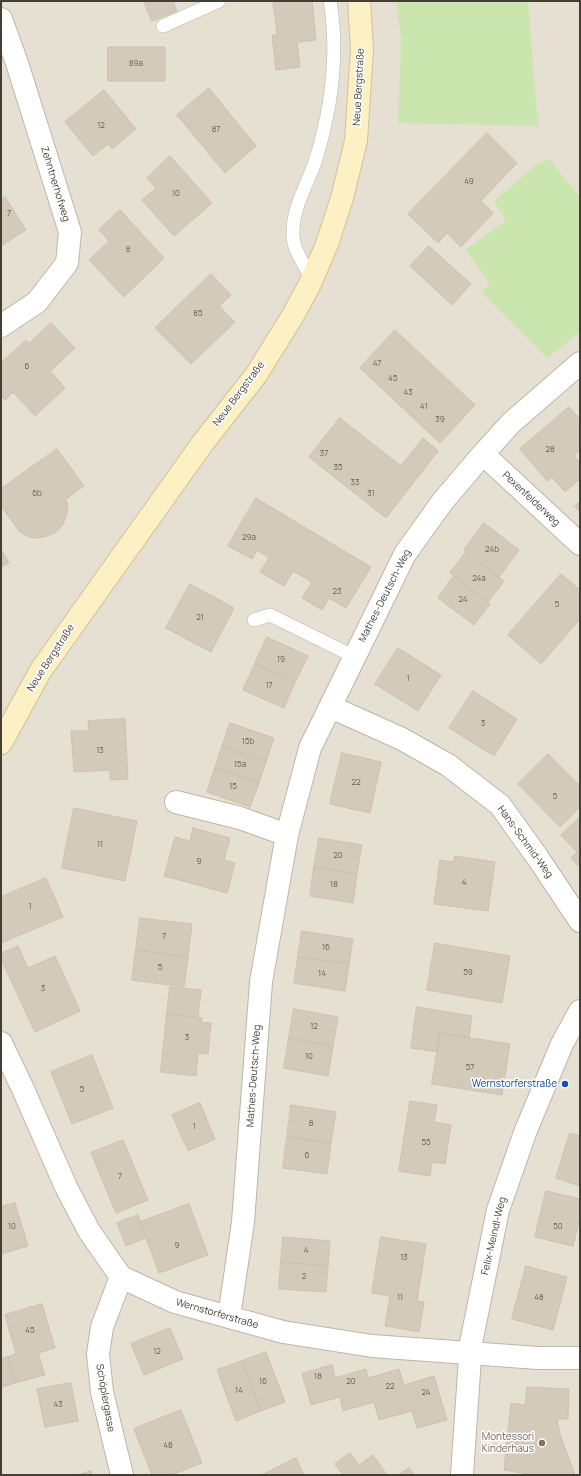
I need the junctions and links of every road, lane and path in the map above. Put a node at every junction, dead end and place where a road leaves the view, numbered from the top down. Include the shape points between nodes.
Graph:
1 (219, 1) edge
2 (330, 1) edge
3 (359, 1) edge
4 (2, 24) edge
5 (163, 26) dead end
6 (312, 279) junction
7 (1, 326) edge
8 (580, 363) edge
9 (483, 454) junction
10 (580, 544) edge
11 (254, 620) dead end
12 (355, 657) junction
13 (331, 707) junction
14 (1, 743) edge
15 (176, 802) dead end
16 (287, 835) junction
17 (580, 921) edge
18 (580, 1011) edge
19 (1, 1043) edge
20 (121, 1276) junction
21 (229, 1318) junction
22 (469, 1354) junction
23 (580, 1358) edge
24 (122, 1475) edge
25 (462, 1475) edge

1 - 5 lane
2 - 6 lane via 334,29 334,64 324,133 296,212 293,231 293,242
3 - 6 street, Neue Bergstraße via 362,49 356,140 342,198
4 - 7 street, Zehntnerhofweg via 17,63 70,232 67,263 37,302
6 - 14 street, Neue Bergstraße via 256,375 202,444 41,670
8 - 9 street, Mathes-Deutsch-Weg via 511,423
9 - 10 street, Pexenfelderweg
9 - 12 street, Mathes-Deutsch-Weg via 443,501 405,554
11 - 12 lane via 270,615
12 - 13 street, Mathes-Deutsch-Weg
13 - 16 street, Mathes-Deutsch-Weg via 310,748
13 - 17 street, Hans-Schmid-Weg via 402,739 448,765 500,805
15 - 16 street via 240,818
16 - 21 street, Mathes-Deutsch-Weg via 262,982 243,1222
18 - 22 street, Felix-Meindl-Weg via 562,1044 526,1130 498,1210
19 - 20 street, Wernstorferstraße via 89,1232
20 - 21 street, Wernstorferstraße via 175,1302
20 - 24 street, Schöplergasse via 102,1327 98,1354 102,1392
21 - 22 street, Wernstorferstraße via 283,1332 372,1346
22 - 23 street, Wernstorferstraße
22 - 25 street, Felix-Meindl-Weg

